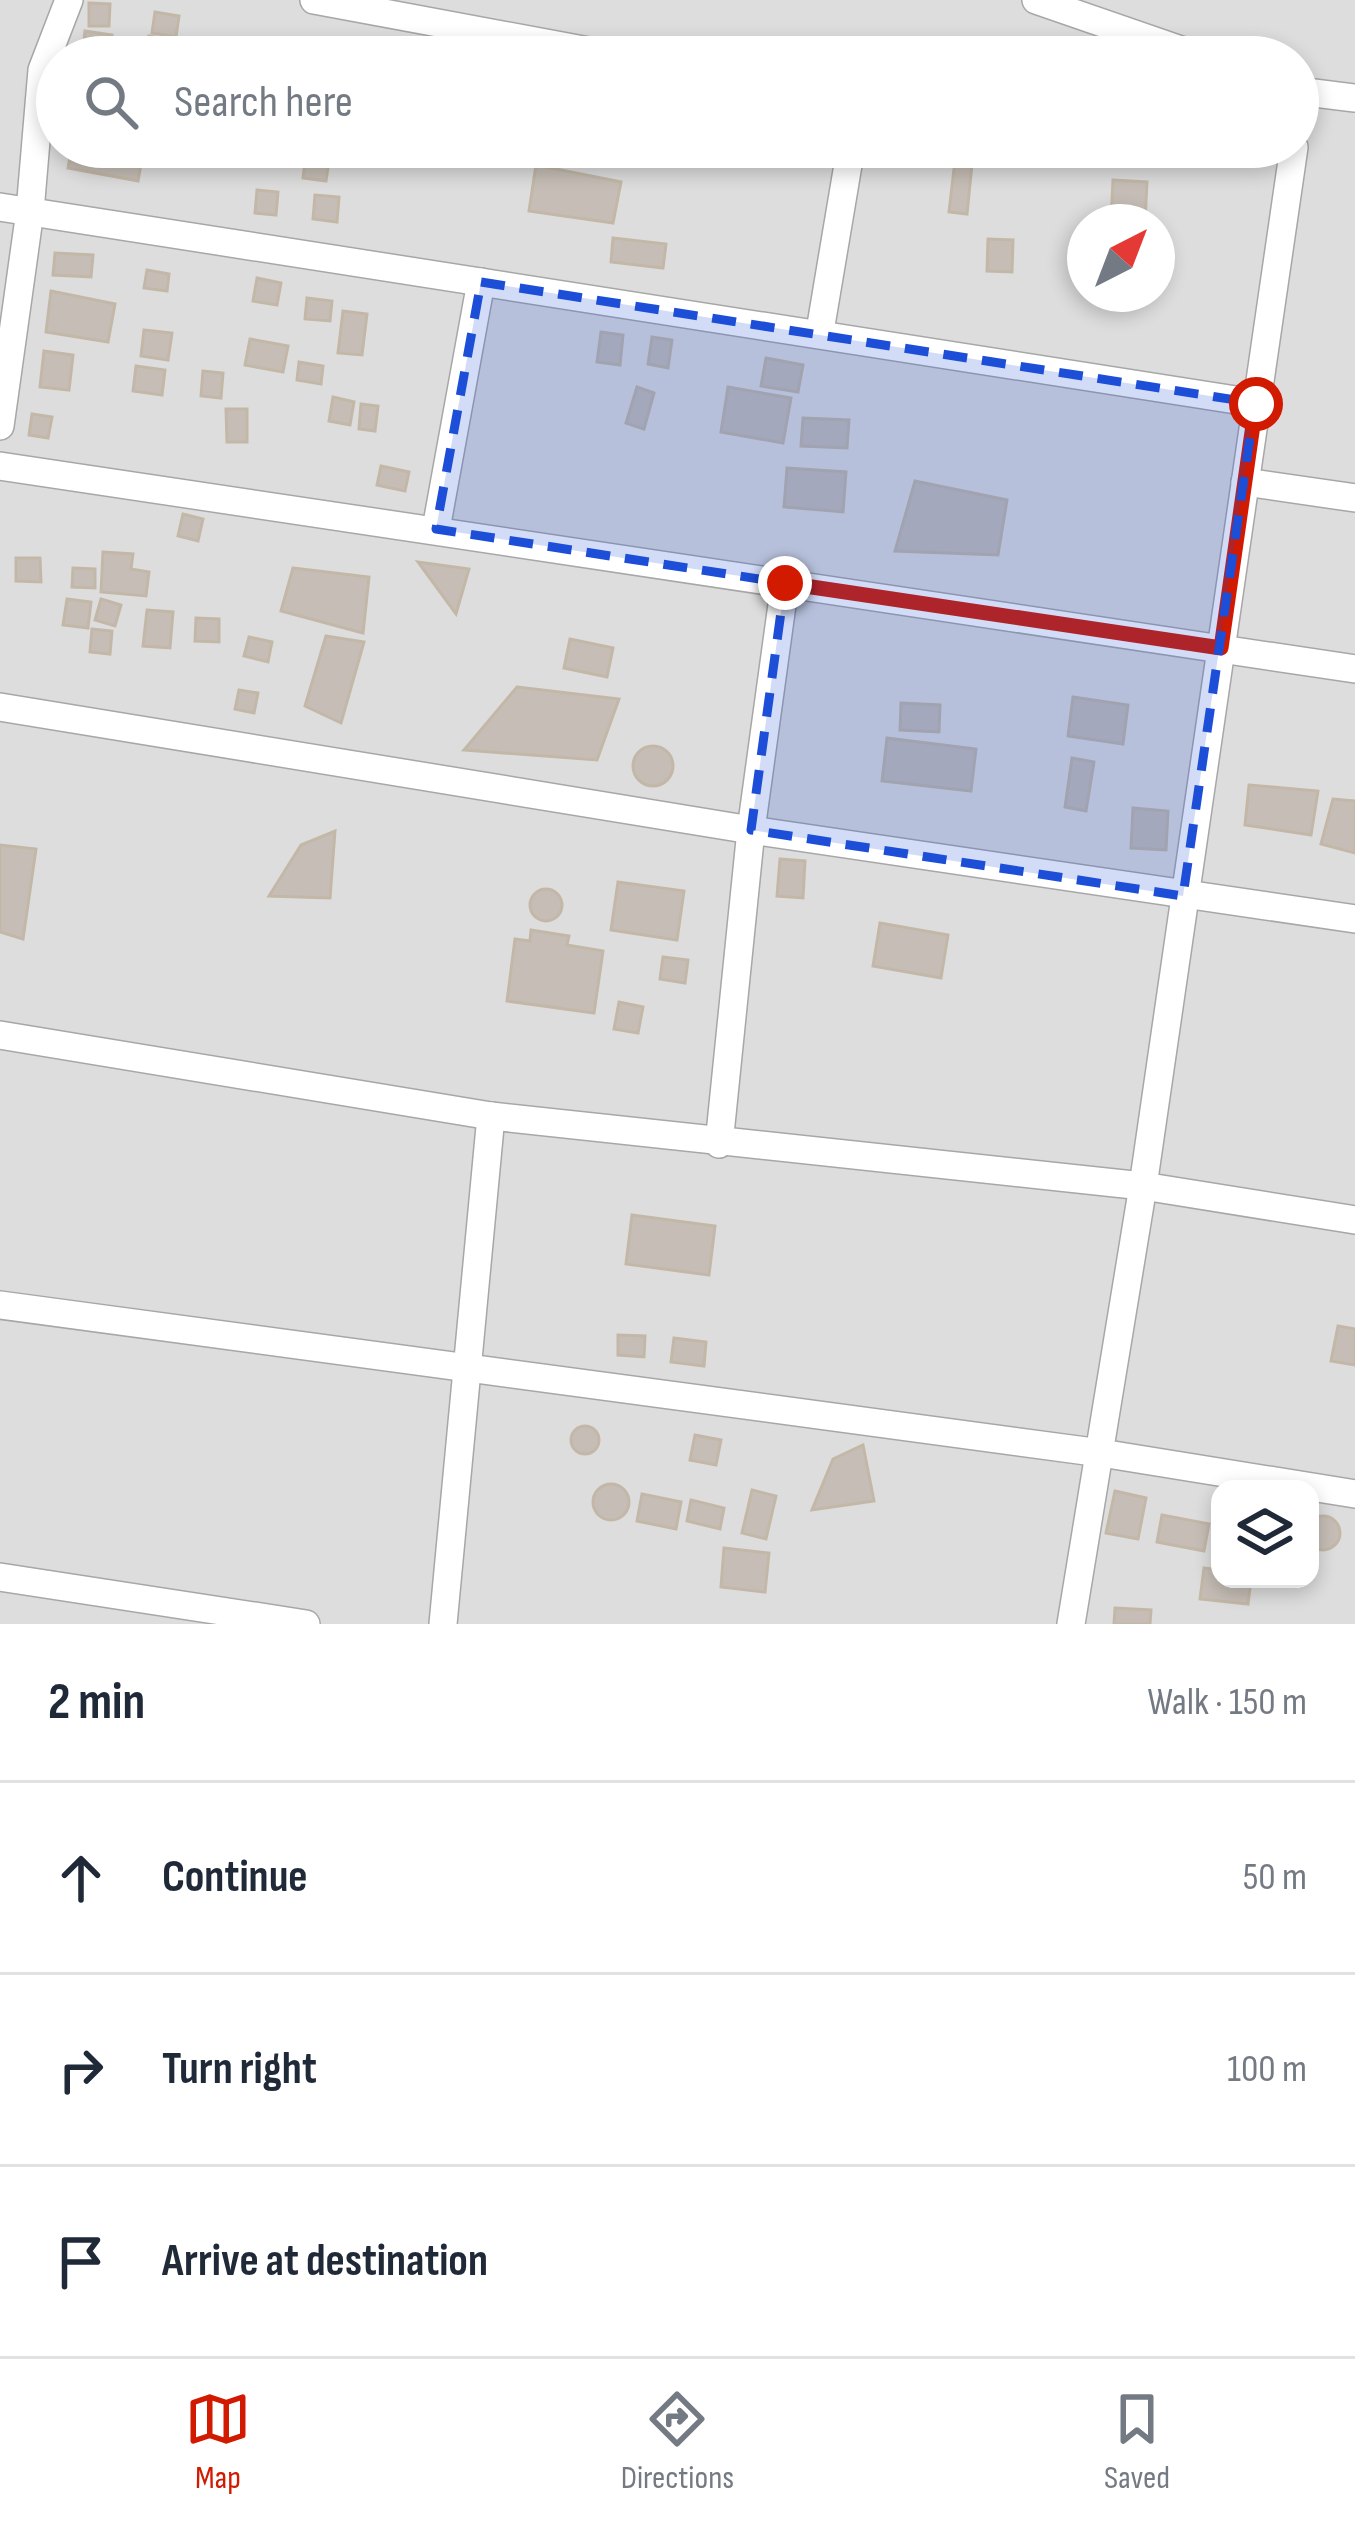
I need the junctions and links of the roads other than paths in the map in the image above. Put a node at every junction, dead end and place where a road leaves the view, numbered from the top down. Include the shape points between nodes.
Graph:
1 (69, 0) edge
2 (314, 0) edge
3 (1036, 0) edge
4 (55, 36) edge
5 (508, 36) edge
6 (1140, 36) edge
7 (1355, 98) edge
8 (1319, 100) edge
9 (36, 140) edge
10 (847, 168) edge
11 (1291, 168) edge
12 (0, 207) edge
13 (30, 211) junction
14 (481, 282) junction
15 (820, 332) junction
16 (1256, 404) junction
17 (0, 426) edge
18 (0, 466) edge
19 (1245, 482) junction
20 (1355, 498) edge
21 (436, 529) junction
22 (785, 583) junction
23 (1221, 648) junction
24 (1355, 669) edge
25 (0, 707) edge
26 (751, 830) junction
27 (1183, 896) junction
28 (1355, 919) edge
29 (0, 1035) edge
30 (491, 1116) junction
31 (719, 1144) junction
32 (1143, 1186) junction
33 (1355, 1220) edge
34 (0, 1305) edge
35 (463, 1368) junction
36 (1101, 1453) junction
37 (1355, 1494) edge
38 (0, 1577) edge
39 (306, 1624) edge
40 (443, 1624) edge
41 (1071, 1624) edge

1 - 4 street
2 - 5 street
3 - 6 street
7 - 8 street
9 - 13 street
10 - 15 street
11 - 16 street
12 - 13 street
13 - 14 street
13 - 17 street
14 - 15 street
14 - 21 street
15 - 16 street
16 - 19 street
18 - 21 street
19 - 20 street
19 - 23 street
21 - 22 street
22 - 23 street
22 - 26 street
23 - 24 street
23 - 27 street
25 - 26 street
26 - 27 street
26 - 31 street
27 - 28 street
27 - 32 street
29 - 30 street
30 - 31 street
30 - 35 street
31 - 32 street
32 - 33 street
32 - 36 street
34 - 35 street
35 - 36 street
35 - 40 street
36 - 37 street
36 - 41 street
38 - 39 street

